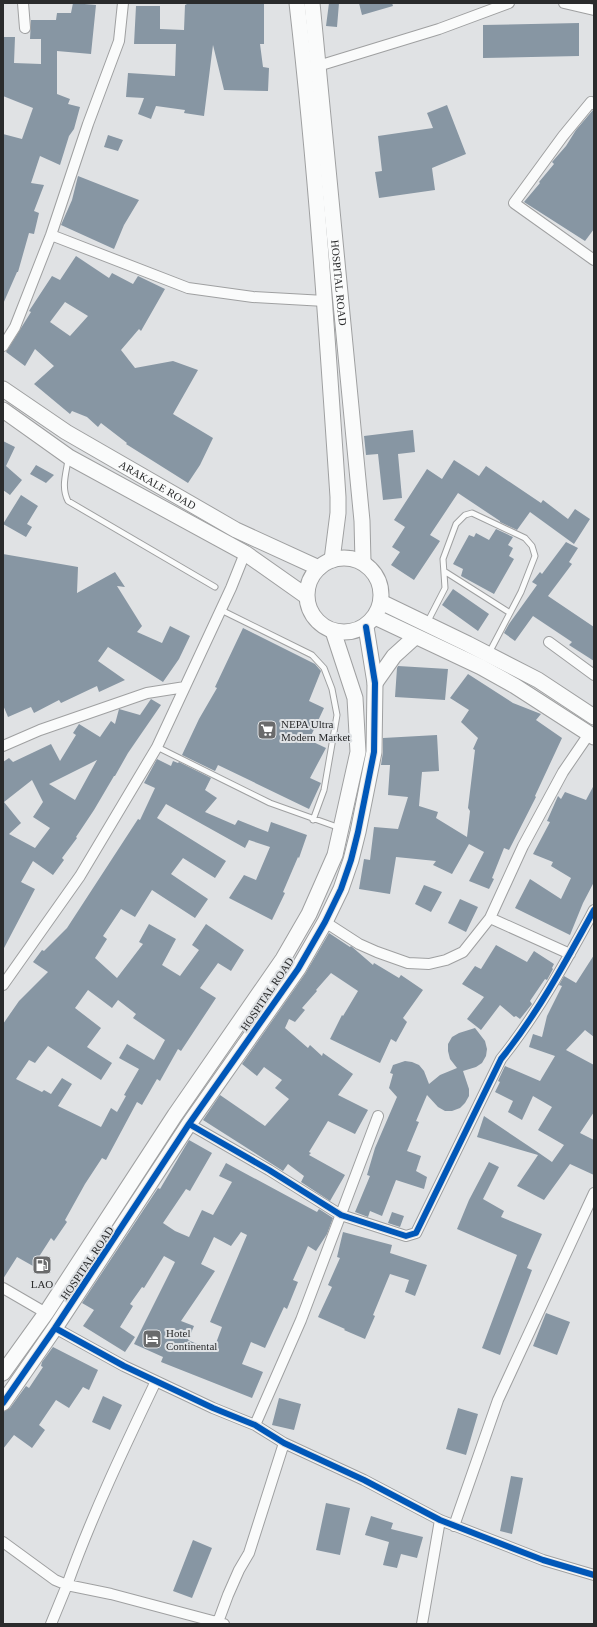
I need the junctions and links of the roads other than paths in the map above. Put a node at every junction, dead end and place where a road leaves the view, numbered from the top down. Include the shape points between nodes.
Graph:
1 (23, 3) edge
2 (123, 3) edge
3 (297, 3) edge
4 (312, 3) edge
5 (509, 3) edge
6 (564, 3) edge
7 (594, 10) edge
8 (25, 28) dead end
9 (318, 66) junction
10 (594, 104) edge
11 (51, 235) junction
12 (593, 257) edge
13 (325, 301) junction
14 (3, 346) edge
15 (3, 389) edge
16 (3, 410) edge
17 (69, 457) junction
18 (245, 553) junction
19 (332, 560) junction
20 (363, 562) junction
21 (319, 568) junction
22 (444, 571) junction
23 (215, 587) dead end
24 (306, 596) junction
25 (381, 602) junction
26 (221, 610) junction
27 (510, 613) junction
28 (370, 622) junction
29 (426, 624) junction
30 (333, 631) junction
31 (415, 637) junction
32 (549, 642) dead end
33 (485, 661) junction
34 (594, 674) edge
35 (375, 683) junction
36 (185, 687) junction
37 (594, 717) edge
38 (592, 736) edge
39 (3, 746) edge
40 (157, 747) junction
41 (313, 820) junction
42 (341, 829) junction
43 (594, 910) edge
44 (490, 918) junction
45 (325, 922) junction
46 (570, 954) junction
47 (3, 985) edge
48 (378, 1116) dead end
49 (189, 1124) junction
50 (594, 1193) edge
51 (341, 1216) junction
52 (3, 1288) edge
53 (44, 1316) junction
54 (56, 1328) junction
55 (3, 1373) edge
56 (156, 1381) junction
57 (3, 1403) edge
58 (255, 1425) junction
59 (284, 1443) junction
60 (440, 1520) junction
61 (454, 1526) junction
62 (3, 1542) edge
63 (594, 1575) edge
64 (67, 1585) junction
65 (221, 1623) edge
66 (51, 1624) edge
67 (422, 1624) edge

1 - 8 street
2 - 11 street via 119,41
3 - 13 street, HOSPITAL ROAD
4 - 9 street, HOSPITAL ROAD
5 - 9 street via 439,29
6 - 7 street
9 - 20 street, HOSPITAL ROAD via 361,513
10 - 12 street via 590,102 514,203
11 - 13 street via 188,288 252,297
11 - 14 street via 14,327
13 - 19 street, HOSPITAL ROAD via 338,497
15 - 21 street, ARAKALE ROAD via 66,432 236,530
16 - 17 street, ARAKALE ROAD
17 - 18 street, ARAKALE ROAD
17 - 23 lane via 63,487 68,501
18 - 24 street, ARAKALE ROAD
18 - 26 street
19 - 20 street via 348,558
19 - 21 street
20 - 25 street via 375,573 381,587
21 - 24 street via 309,581
22 - 27 lane
22 - 27 lane via 443,559 456,524 465,515 472,513 525,538 532,546 535,556
22 - 29 lane via 445,588
24 - 30 street via 310,612 320,624
25 - 28 street
25 - 29 street
26 - 36 street
26 - 41 lane via 312,655 324,668 332,689 337,715 324,790
27 - 33 lane
28 - 30 street via 349,633
28 - 31 street
28 - 35 street, HOSPITAL ROAD
29 - 33 street
30 - 42 street, HOSPITAL ROAD via 355,698 358,752
31 - 33 street
31 - 35 street via 394,656
32 - 34 street
33 - 37 street via 538,680
33 - 38 street via 515,686
35 - 45 street, HOSPITAL ROAD via 374,752 358,832 341,889
36 - 39 street via 147,693 40,730
36 - 40 street
38 - 44 street via 563,772 523,846
40 - 41 lane via 270,803
40 - 47 street via 80,876
41 - 42 lane
42 - 53 street, HOSPITAL ROAD via 335,855 309,914 283,959 175,1115
43 - 46 street
44 - 45 street via 463,952 429,964 408,963 377,952
44 - 46 street
45 - 49 street, HOSPITAL ROAD via 298,969
46 - 51 street via 517,1039 501,1058 416,1233 406,1236
48 - 51 street
49 - 51 street via 269,1170
49 - 54 street, HOSPITAL ROAD
50 - 61 street via 498,1400
51 - 58 street
52 - 53 street
53 - 55 street, HOSPITAL ROAD
54 - 56 street
54 - 57 street, HOSPITAL ROAD
56 - 58 street
56 - 64 street via 81,1545
58 - 59 street
59 - 60 street via 364,1480
59 - 65 street via 249,1553 233,1582
60 - 61 street
60 - 67 street
61 - 63 street via 543,1560
62 - 64 street via 55,1580
64 - 65 street
64 - 66 street

